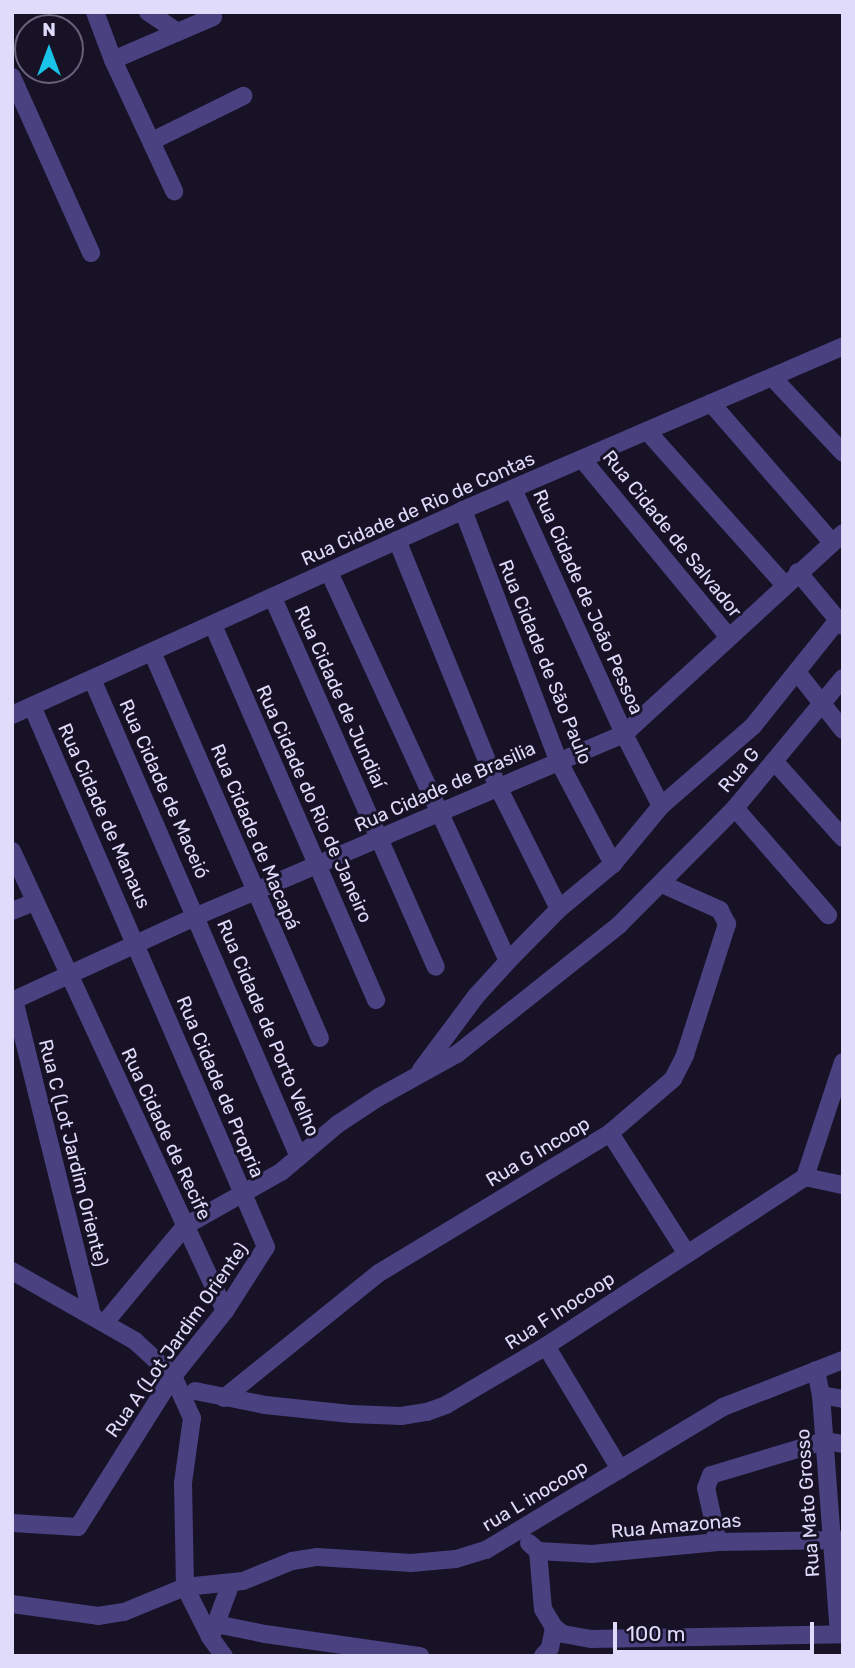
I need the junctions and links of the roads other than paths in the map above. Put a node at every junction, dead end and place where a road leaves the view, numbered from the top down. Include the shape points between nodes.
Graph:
1 (95, 12) edge
2 (148, 12) edge
3 (213, 17) dead end
4 (178, 32) junction
5 (113, 60) junction
6 (12, 77) edge
7 (243, 96) dead end
8 (152, 141) junction
9 (174, 191) dead end
10 (91, 253) dead end
11 (841, 350) edge
12 (772, 377) junction
13 (711, 403) junction
14 (647, 430) junction
15 (843, 453) edge
16 (582, 459) junction
17 (513, 489) junction
18 (463, 510) junction
19 (838, 537) edge
20 (397, 540) junction
21 (329, 572) junction
22 (791, 578) junction
23 (273, 598) junction
24 (840, 623) edge
25 (213, 625) junction
26 (729, 636) junction
27 (152, 652) junction
28 (797, 672) junction
29 (843, 678) edge
30 (92, 679) junction
31 (819, 703) junction
32 (32, 706) junction
33 (12, 715) edge
34 (843, 730) edge
35 (624, 734) junction
36 (558, 760) junction
37 (774, 761) junction
38 (498, 787) junction
39 (662, 806) junction
40 (735, 808) junction
41 (439, 811) junction
42 (843, 838) edge
43 (379, 839) junction
44 (12, 851) edge
45 (318, 864) junction
46 (613, 864) junction
47 (662, 884) junction
48 (256, 893) junction
49 (34, 902) junction
50 (559, 909) junction
51 (12, 911) edge
52 (828, 915) dead end
53 (197, 916) junction
54 (137, 943) junction
55 (508, 961) junction
56 (436, 967) dead end
57 (69, 974) junction
58 (13, 1000) edge
59 (376, 1000) dead end
60 (320, 1038) dead end
61 (843, 1062) edge
62 (419, 1074) junction
63 (610, 1133) junction
64 (299, 1157) junction
65 (805, 1177) junction
66 (843, 1185) edge
67 (242, 1193) junction
68 (184, 1226) junction
69 (266, 1247) joint
70 (687, 1254) junction
71 (12, 1271) edge
72 (225, 1311) junction
73 (99, 1318) junction
74 (546, 1346) junction
75 (843, 1360) edge
76 (816, 1370) junction
77 (173, 1376) junction
78 (195, 1391) dead end
79 (821, 1395) junction
80 (224, 1398) junction
81 (843, 1399) edge
82 (824, 1441) junction
83 (843, 1444) edge
84 (620, 1469) junction
85 (12, 1523) edge
86 (522, 1531) junction
87 (837, 1540) edge
88 (718, 1542) junction
89 (538, 1551) junction
90 (231, 1583) junction
91 (185, 1587) junction
92 (12, 1604) edge
93 (554, 1627) junction
94 (213, 1630) junction
95 (841, 1634) edge
96 (224, 1656) edge
97 (419, 1656) edge
98 (543, 1656) edge

1 - 5 street
2 - 4 street
3 - 4 street
4 - 5 street
5 - 8 street
6 - 10 street
7 - 8 street
8 - 9 street
11 - 12 street, Rua Cidade de Rio de Contas
12 - 13 street, Rua Cidade de Rio de Contas
12 - 15 street
13 - 14 street, Rua Cidade de Rio de Contas
13 - 19 street
14 - 16 street, Rua Cidade de Rio de Contas
14 - 22 street
16 - 17 street, Rua Cidade de Rio de Contas
16 - 26 street, Rua Cidade de Salvador
17 - 18 street, Rua Cidade de Rio de Contas
17 - 35 street, Rua Cidade de João Pessoa
18 - 20 street, Rua Cidade de Rio de Contas
18 - 36 street, Rua Cidade de São Paulo
19 - 22 street, Rua Cidade de Brasilia
20 - 21 street, Rua Cidade de Rio de Contas
20 - 38 street
21 - 23 street, Rua Cidade de Rio de Contas
21 - 41 street
22 - 24 street
22 - 26 street, Rua Cidade de Brasilia
23 - 25 street, Rua Cidade de Rio de Contas
23 - 43 street, Rua Cidade de Jundiaí
24 - 28 street, Rua G
25 - 27 street, Rua Cidade de Rio de Contas
25 - 45 street, Rua Cidade do Rio de Janeiro
26 - 35 street, Rua Cidade de Brasilia
27 - 30 street, Rua Cidade de Rio de Contas
27 - 48 street, Rua Cidade de Macapá
28 - 31 street
28 - 39 street, Rua G via 753,726
29 - 31 street, Rua G
30 - 32 street, Rua Cidade de Rio de Contas
30 - 53 street, Rua Cidade de Maceió
31 - 34 street
31 - 37 street, Rua G
32 - 33 street, Rua Cidade de Rio de Contas
32 - 54 street, Rua Cidade de Manaus
35 - 36 street, Rua Cidade de Brasilia
35 - 39 street, Rua Cidade de João Pessoa
36 - 38 street, Rua Cidade de Brasilia
36 - 46 street, Rua Cidade de São Paulo
37 - 40 street, Rua G
37 - 42 street
38 - 41 street, Rua Cidade de Brasilia
38 - 50 street
39 - 46 street, Rua G
40 - 47 street, Rua G
40 - 52 street
41 - 43 street, Rua Cidade de Brasilia
41 - 55 street
43 - 45 street, Rua Cidade de Brasilia
43 - 56 street, Rua Cidade de Jundiaí
44 - 49 street, Rua Cidade de Recife
45 - 48 street, Rua Cidade de Brasilia
45 - 59 street, Rua Cidade do Rio de Janeiro
46 - 50 street, Rua G
47 - 62 street, Rua G via 620,925 494,1028
47 - 63 street, Rua G Incoop via 720,910 727,924 673,1079
48 - 53 street, Rua Cidade de Brasilia
48 - 60 street, Rua Cidade de Macapá
49 - 51 street
49 - 57 street, Rua Cidade de Recife
50 - 55 street, Rua G
53 - 54 street, Rua Cidade de Brasilia
53 - 64 street, Rua Cidade de Porto Velho
54 - 57 street, Rua Cidade de Brasilia
54 - 67 street, Rua Cidade de Propria
55 - 62 street, Rua G
57 - 58 street, Rua Cidade de Brasilia
57 - 68 street, Rua Cidade de Recife
58 - 73 street, Rua C (Lot Jardim Oriente)
61 - 65 street
62 - 64 street, Rua G via 338,1124
63 - 70 street
63 - 80 street, Rua G Incoop via 379,1273
64 - 67 street, Rua G
65 - 66 street
65 - 70 street, Rua F Inocoop
67 - 68 street, Rua G
67 - 69 street, Rua Cidade de Propria
68 - 72 street, Rua Cidade de Recife
68 - 73 street
69 - 72 street, Rua A (Lot Jardim Oriente)
70 - 74 street, Rua F Inocoop
71 - 73 street
72 - 77 street, Rua A (Lot Jardim Oriente)
73 - 77 street via 135,1341
74 - 80 street, Rua F Inocoop via 476,1389 427,1412 351,1414
74 - 84 street
75 - 76 street, rua L inocoop
76 - 79 street, Rua Mato Grosso
76 - 84 street, rua L inocoop via 723,1407
77 - 85 street, Rua A (Lot Jardim Oriente) via 78,1527
77 - 91 street via 192,1418 183,1483
78 - 80 street, Rua F Inocoop
79 - 81 street
79 - 82 street, Rua Mato Grosso
82 - 83 street
82 - 87 street, Rua Mato Grosso
82 - 88 street via 711,1475 706,1488
84 - 86 street, rua L inocoop
86 - 89 street
86 - 90 street, rua L inocoop via 456,1559 411,1563 317,1557
87 - 88 street, Rua Amazonas
87 - 95 street, Rua Mato Grosso
88 - 89 street, Rua Amazonas via 592,1554
89 - 93 street via 543,1609
90 - 91 street, rua L inocoop
90 - 94 street
91 - 92 street, rua L inocoop via 124,1612 98,1616
91 - 94 street
93 - 95 street via 563,1634 592,1639
93 - 98 street via 550,1648
94 - 96 street
94 - 97 street

